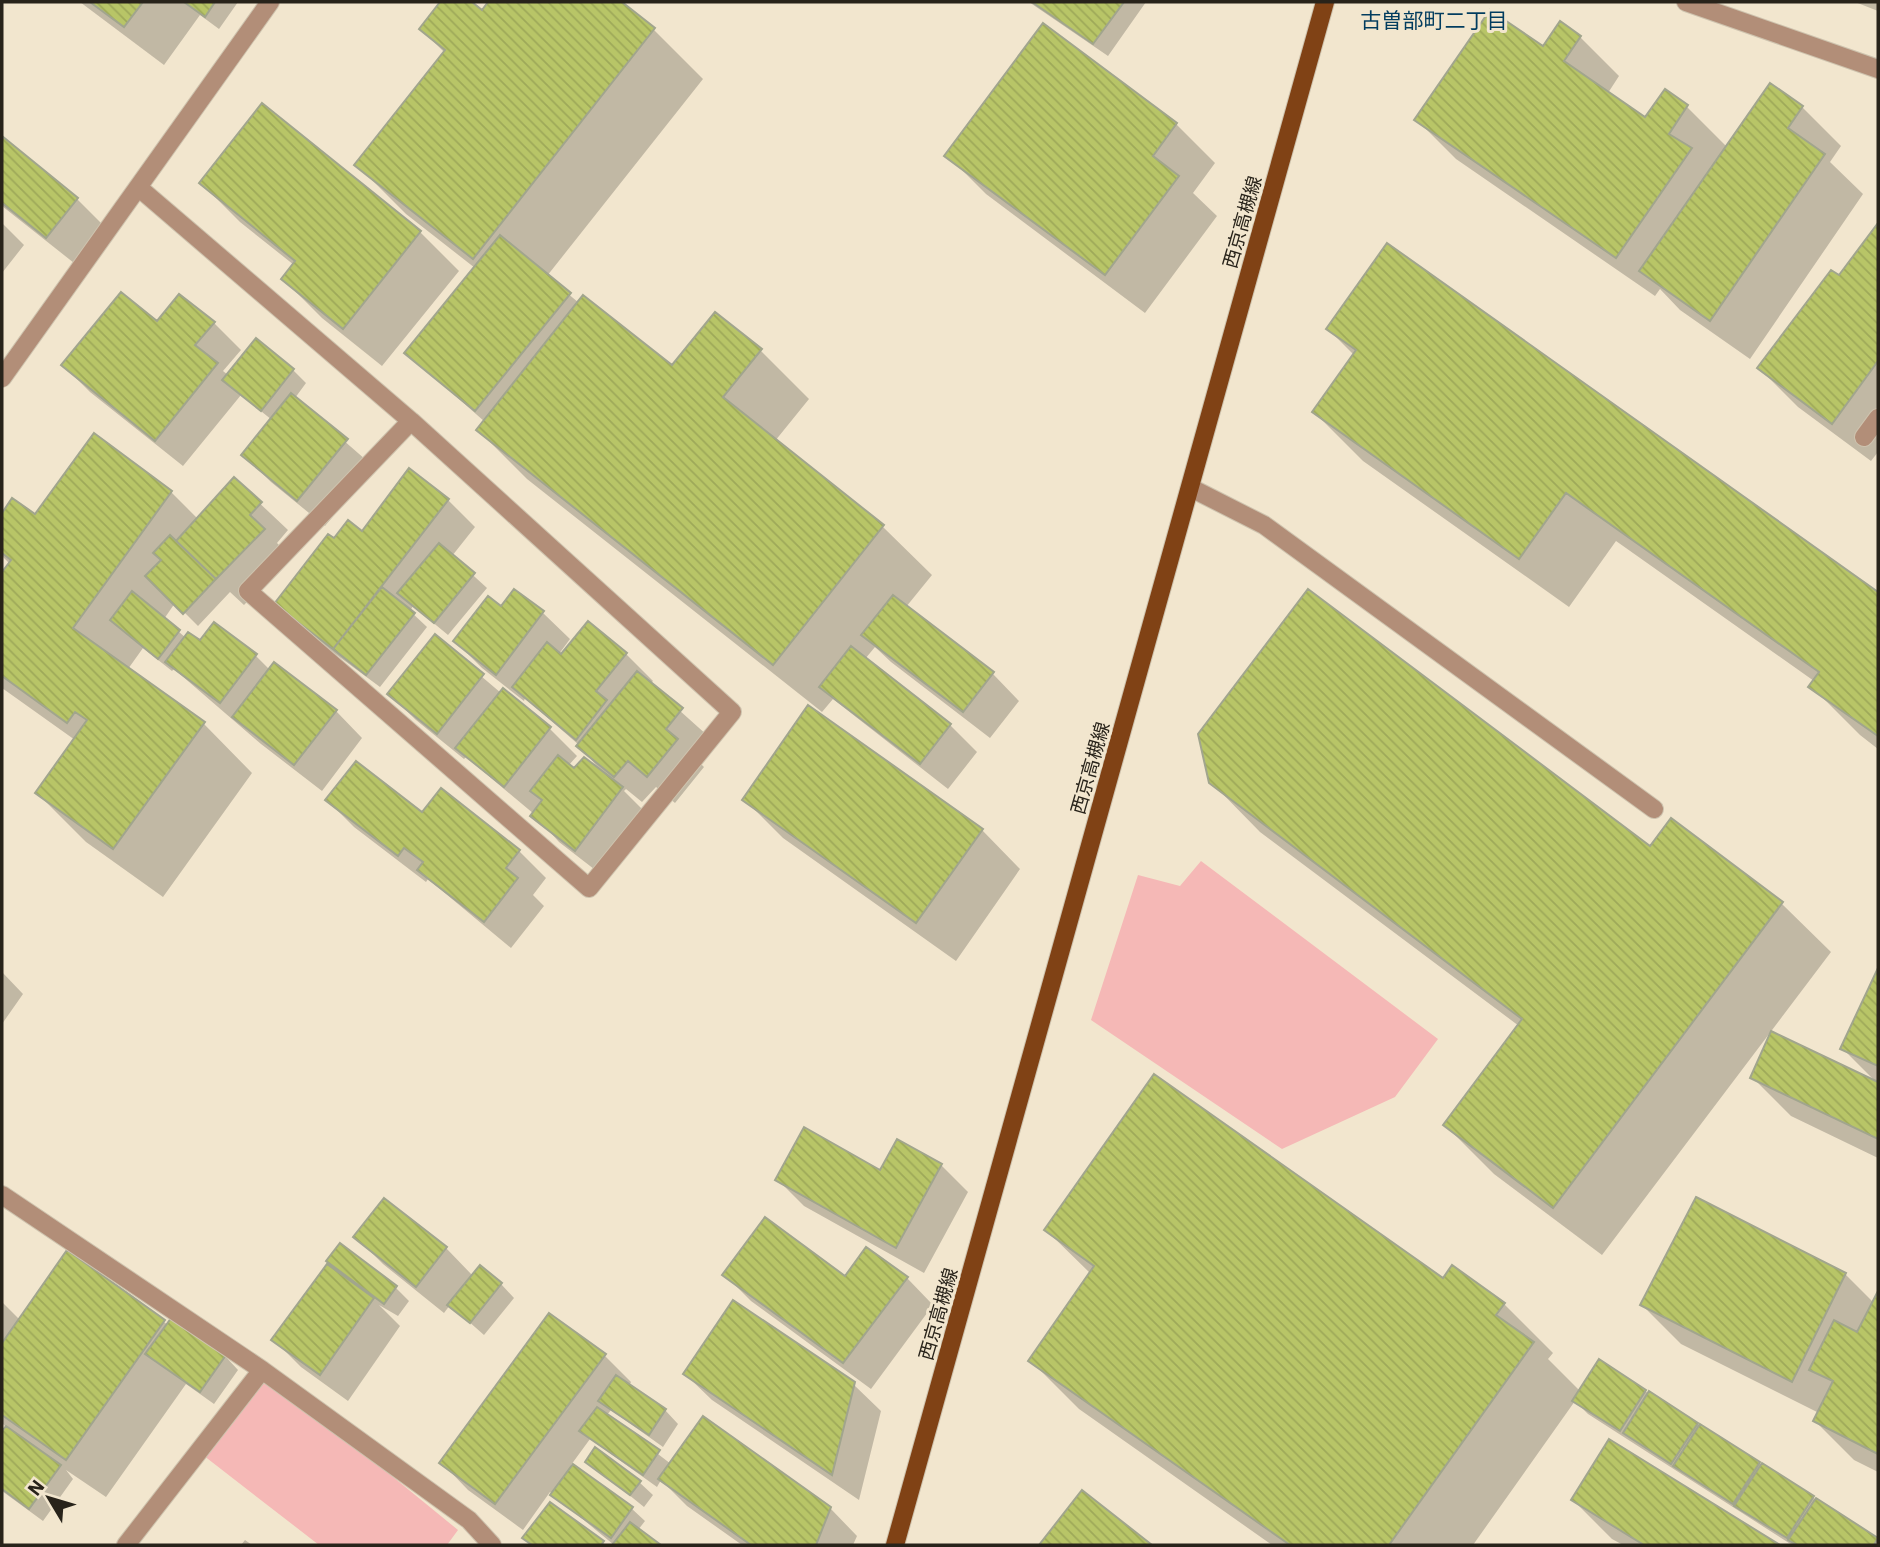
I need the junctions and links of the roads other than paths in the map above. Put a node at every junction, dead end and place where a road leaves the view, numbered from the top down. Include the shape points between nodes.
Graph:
1 (270, 2) edge
2 (1325, 2) edge
3 (1686, 2) edge
4 (1878, 69) edge
5 (138, 187) junction
6 (2, 378) edge
7 (1878, 418) edge
8 (411, 421) junction
9 (1864, 437) dead end
10 (1191, 488) junction
11 (1654, 809) dead end
12 (2, 1195) edge
13 (262, 1370) junction
14 (127, 1545) edge
15 (492, 1545) edge
16 (895, 1545) edge

1 - 5 street
2 - 10 main road, 西京高槻線
3 - 4 street
5 - 6 street
5 - 8 street
7 - 9 street
8 - 8 street via 732,712 589,888 248,592
10 - 11 street via 1264,525
10 - 16 main road, 西京高槻線
12 - 13 street
13 - 14 street
13 - 15 street via 469,1520

